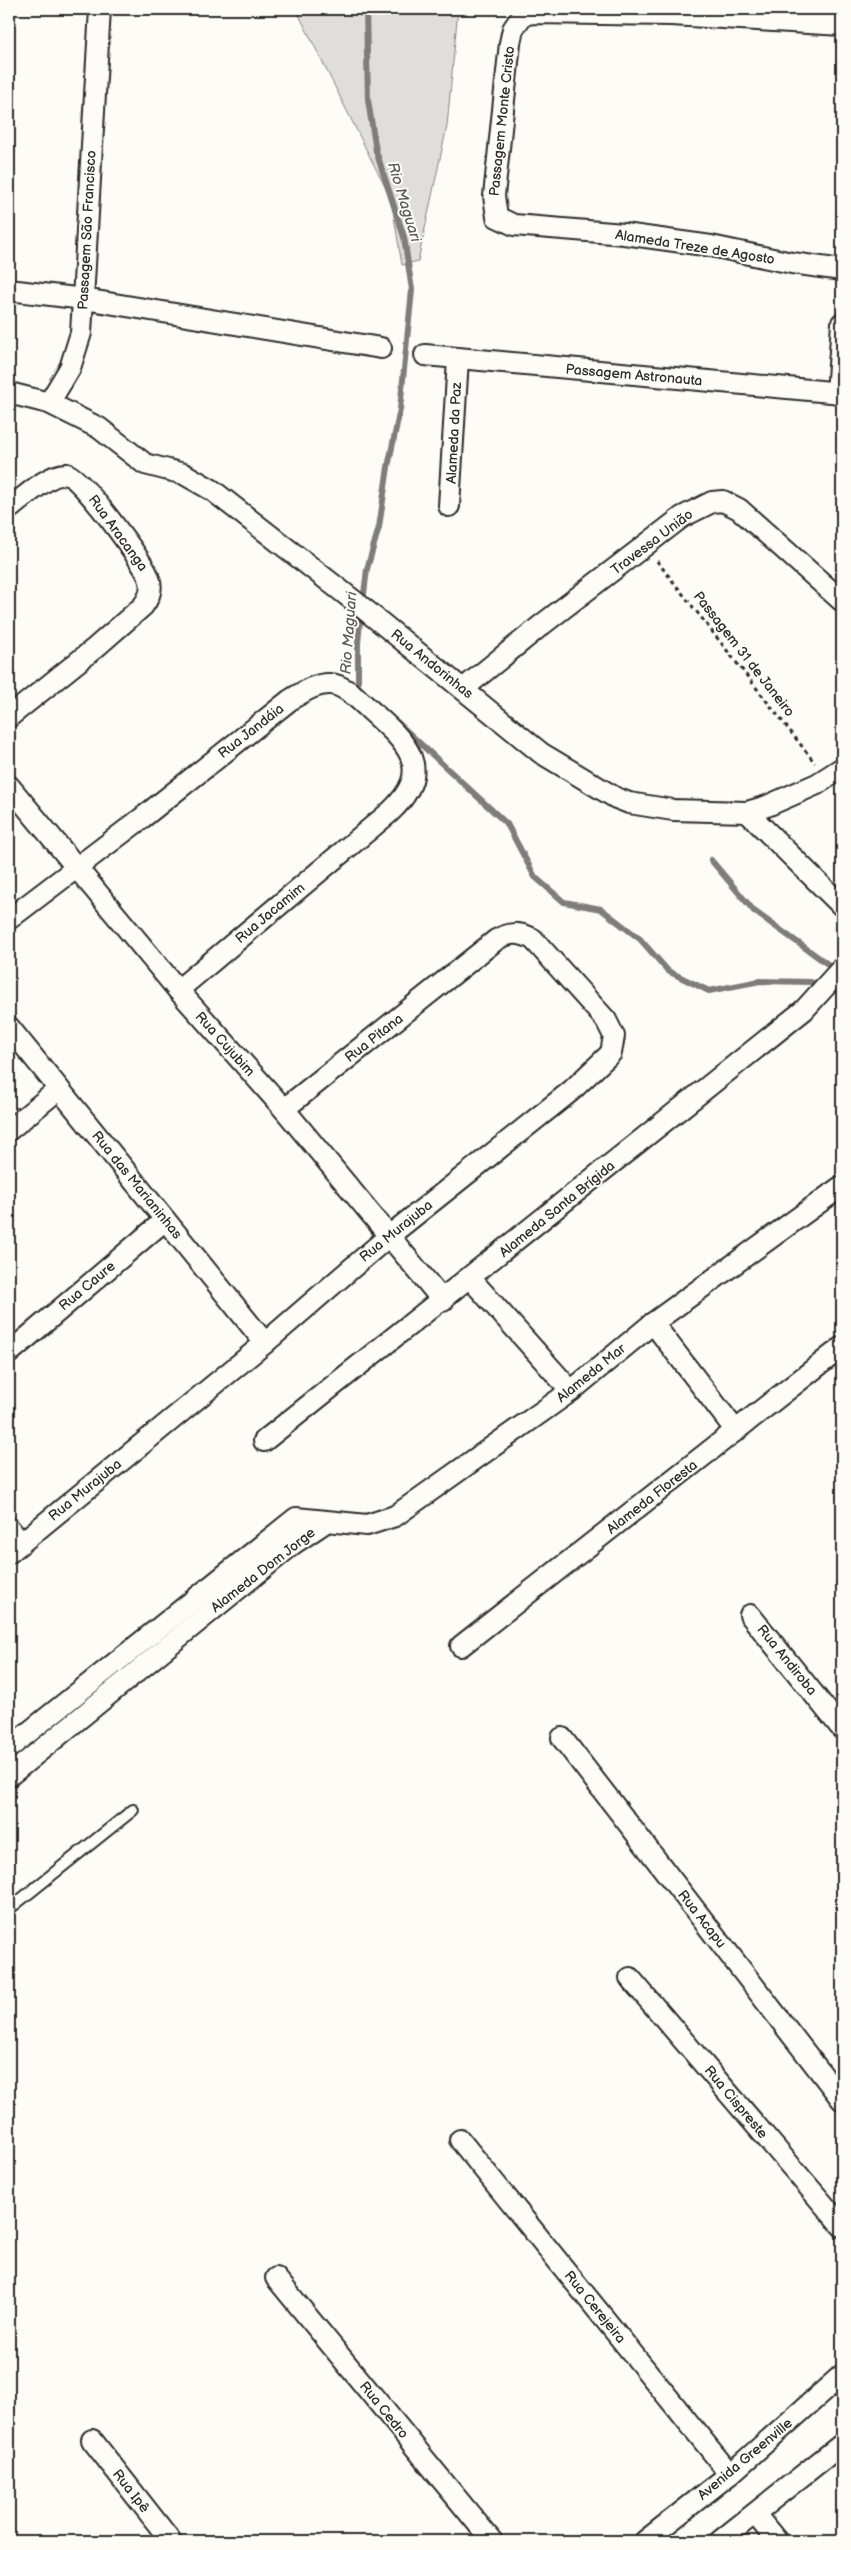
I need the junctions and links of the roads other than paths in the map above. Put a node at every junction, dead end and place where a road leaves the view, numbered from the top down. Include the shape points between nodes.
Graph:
1 (100, 9) edge
2 (842, 25) edge
3 (548, 226) joint
4 (842, 270) edge
5 (9, 290) edge
6 (84, 299) junction
7 (842, 323) edge
8 (381, 348) dead end
9 (425, 356) dead end
10 (458, 359) junction
11 (9, 393) edge
12 (839, 393) edge
13 (49, 403) junction
14 (449, 506) dead end
15 (9, 509) edge
16 (842, 601) edge
17 (464, 689) junction
18 (9, 717) edge
19 (834, 773) edge
20 (9, 786) edge
21 (747, 812) junction
22 (362, 836) joint
23 (76, 867) junction
24 (842, 906) edge
25 (9, 919) edge
26 (465, 966) joint
27 (842, 968) edge
28 (178, 990) junction
29 (9, 1027) edge
30 (59, 1089) junction
31 (284, 1109) junction
32 (9, 1130) edge
33 (842, 1186) edge
34 (165, 1220) junction
35 (389, 1236) junction
36 (470, 1278) junction
37 (442, 1301) junction
38 (653, 1323) junction
39 (265, 1343) junction
40 (842, 1347) edge
41 (9, 1353) edge
42 (571, 1391) junction
43 (736, 1432) junction
44 (264, 1441) dead end
45 (326, 1522) junction
46 (13, 1541) edge
47 (750, 1615) dead end
48 (461, 1646) dead end
49 (842, 1729) edge
50 (562, 1738) dead end
51 (9, 1748) edge
52 (9, 1776) edge
53 (133, 1810) dead end
54 (9, 1909) edge
55 (630, 1978) dead end
56 (842, 2100) edge
57 (460, 2140) dead end
58 (842, 2226) edge
59 (276, 2278) dead end
60 (842, 2375) edge
61 (92, 2440) dead end
62 (842, 2444) edge
63 (730, 2474) junction
64 (755, 2514) junction
65 (171, 2541) edge
66 (492, 2541) edge
67 (645, 2541) edge
68 (720, 2541) edge
69 (777, 2541) edge

1 - 6 street, Passagem São Francisco
2 - 3 street, Passagem Monte Cristo via 671,15 532,13 522,16 512,30 494,211 497,217 514,225
3 - 4 street, Alameda Treze de Agosto via 711,246
5 - 6 street
6 - 8 street
6 - 13 street, Passagem São Francisco via 77,351
7 - 12 street
9 - 10 street, Passagem Astronauta
10 - 12 street, Passagem Astronauta
10 - 14 street, Alameda da Paz
11 - 13 street
13 - 17 street, Rua Andorinhas via 99,428 145,464 175,471 205,485
15 - 18 street, Rua Aracanga via 50,479 69,474 79,481 137,556 149,577 148,598 142,606
16 - 17 street, Travessa União via 739,509 723,501 712,502 697,508 644,545
17 - 21 street, Rua Andorinhas via 541,753 616,798 674,810
19 - 21 street, Rua Andorinhas via 767,806
20 - 23 street, Rua Cujubim
21 - 24 street
22 - 23 street, Rua Jandáia via 403,800 413,775 412,755 400,738 350,693 327,684 315,686 290,700
22 - 28 street, Rua Jacamim
23 - 25 street, Rua Jandáia
23 - 28 street, Rua Cujubim
26 - 31 street, Rua Pitana
26 - 35 street, Rua Murajuba via 506,934 522,933 533,939 606,1020 614,1036 614,1045 611,1053 571,1091
27 - 36 street, Alameda Santa Brígida via 804,1010
28 - 31 street, Rua Cujubim
29 - 30 street, Rua das Marianinhas
30 - 32 street
30 - 34 street, Rua das Marianinhas
31 - 35 street, Rua Cujubim
33 - 38 street, Alameda Mar
34 - 39 street, Rua das Marianinhas
34 - 41 street, Rua Caure
35 - 37 street, Rua Cujubim
35 - 39 street, Rua Murajuba
36 - 37 street, Alameda Santa Brígida
36 - 42 street
37 - 44 street, Alameda Santa Brígida
38 - 42 street, Alameda Mar
38 - 43 street
39 - 46 street, Rua Murajuba
40 - 43 street, Alameda Floresta
42 - 45 street, Alameda Mar via 395,1516 367,1525
43 - 48 street, Alameda Floresta
45 - 51 street, Alameda Dom Jorge via 296,1518
45 - 52 street, Alameda Dom Jorge via 293,1544
47 - 49 street, Rua Andiroba
50 - 56 street, Rua Acapu
53 - 54 lane
55 - 58 street, Rua Cispreste
57 - 63 street, Rua Cerejeira
59 - 66 street, Rua Cedro
60 - 63 street, Avenida Greenville
61 - 65 street, Rua Ipê
62 - 64 street
63 - 67 street, Avenida Greenville
64 - 68 street
64 - 69 street

